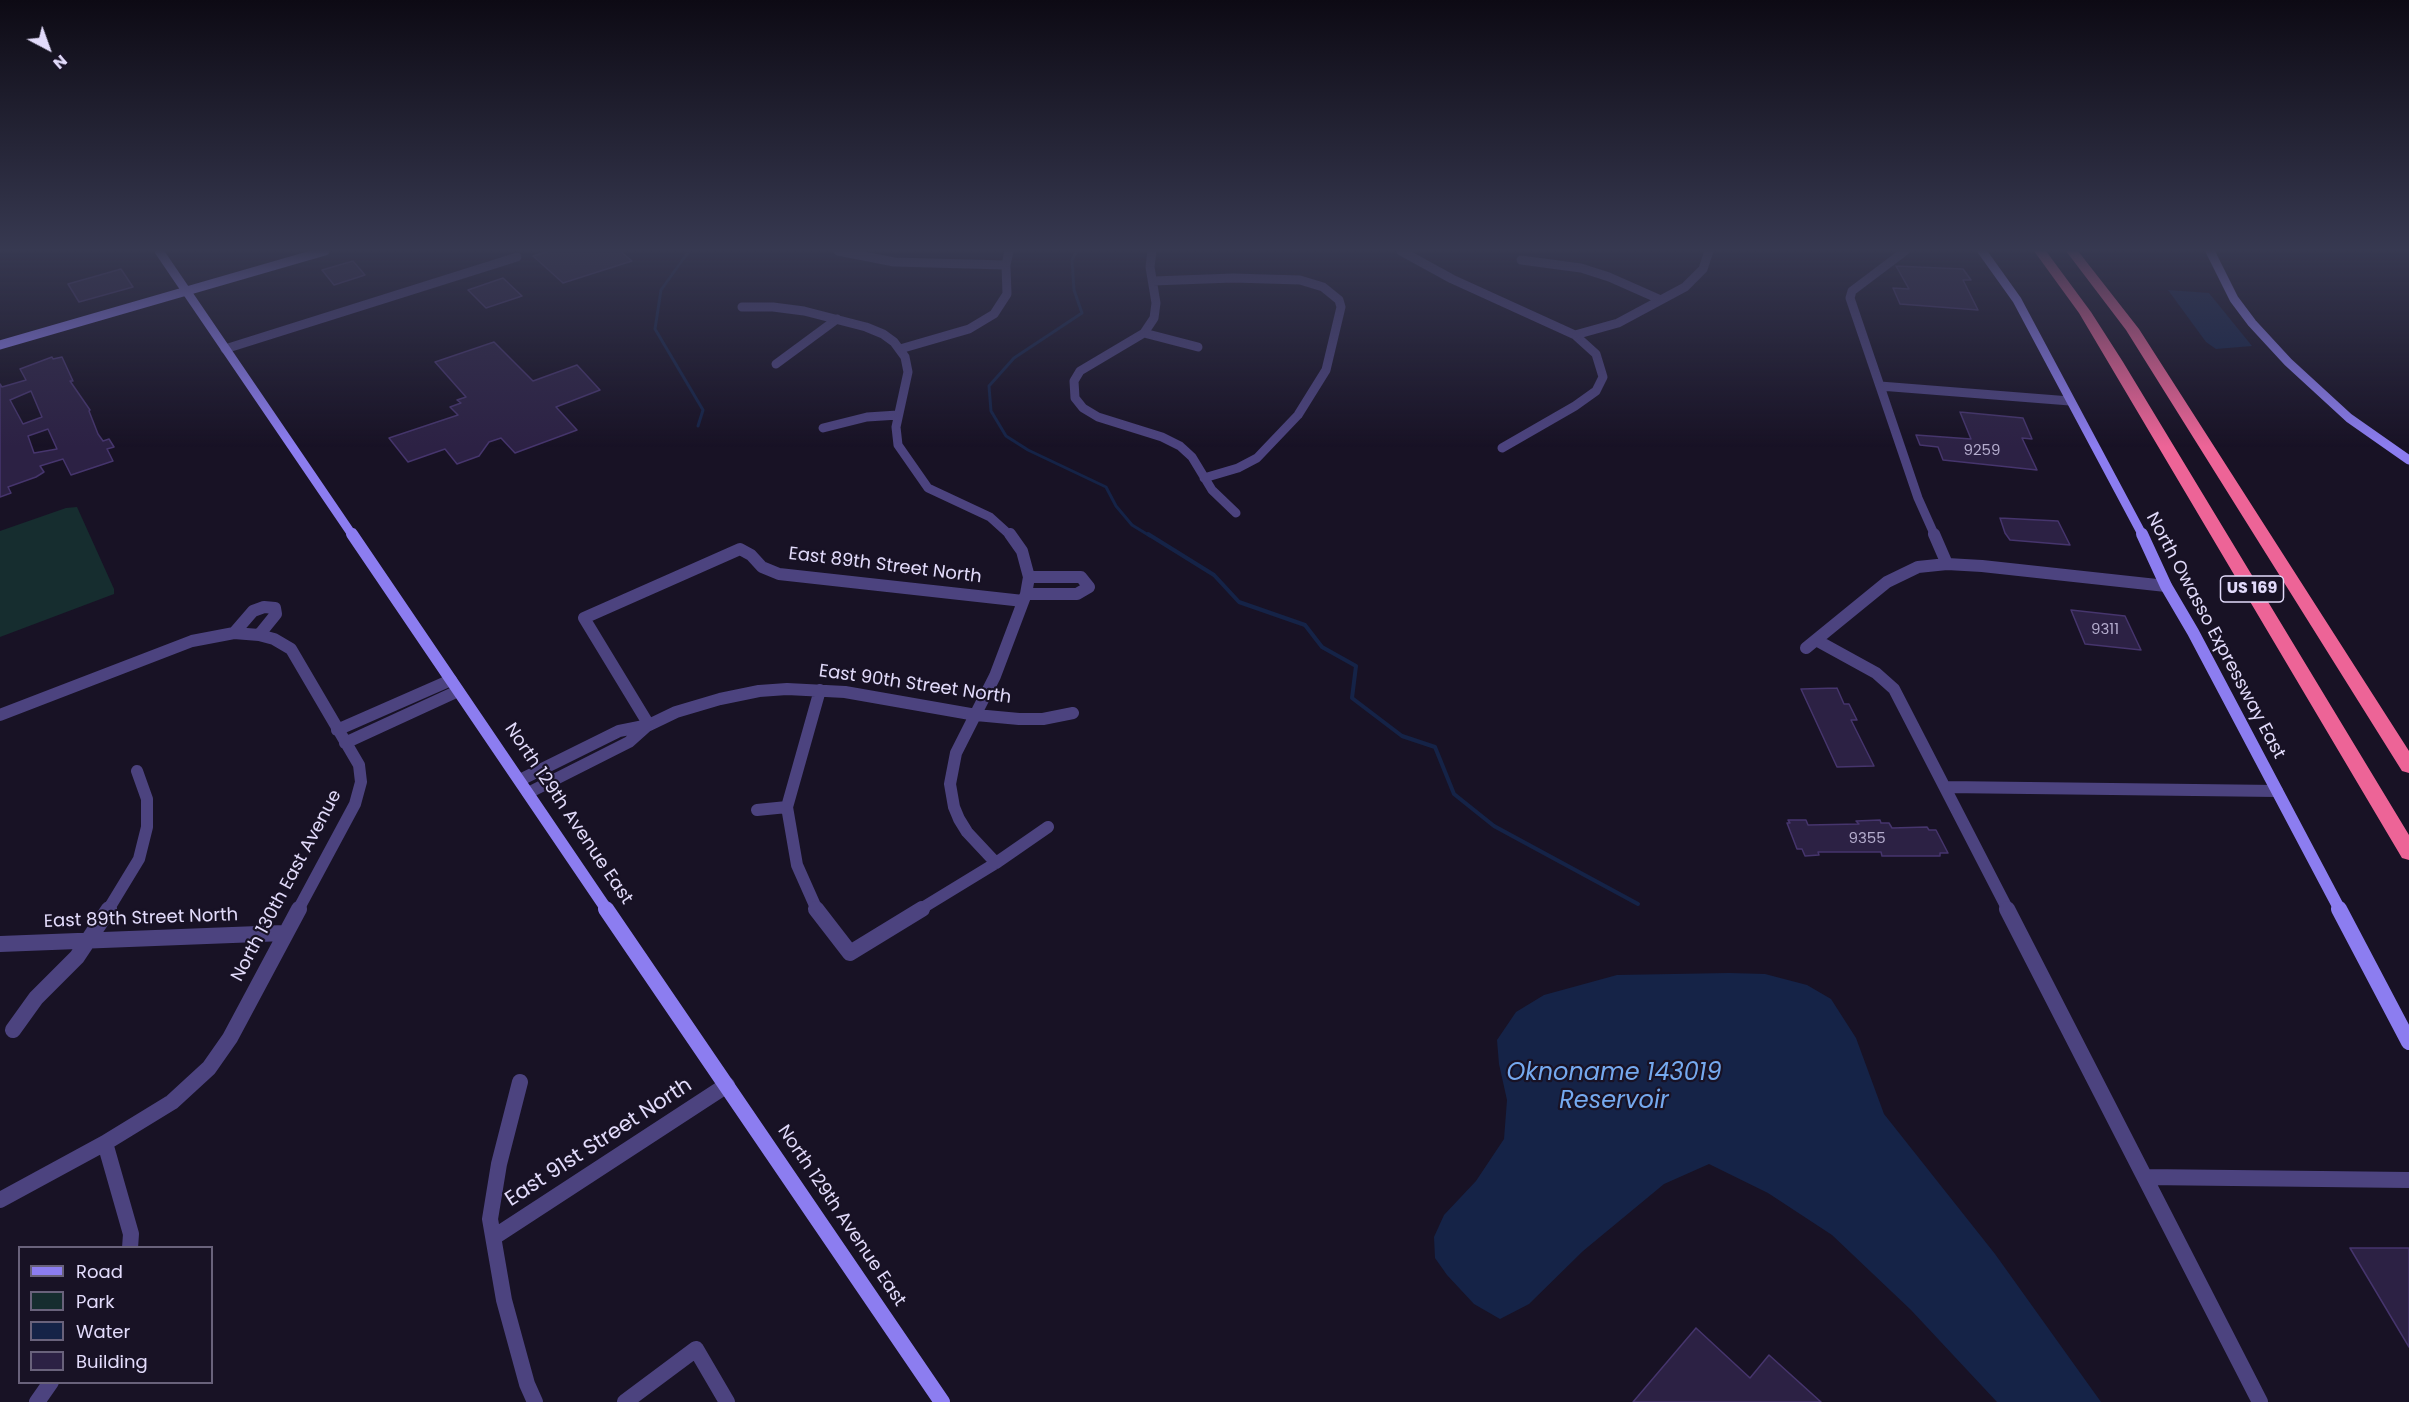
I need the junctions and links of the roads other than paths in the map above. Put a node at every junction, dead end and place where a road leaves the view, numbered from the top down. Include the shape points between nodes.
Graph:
1 (98, 316) edge
2 (203, 316) edge
3 (328, 316) edge
4 (825, 316) edge
5 (990, 316) edge
6 (1153, 316) edge
7 (1339, 316) edge
8 (1534, 316) edge
9 (1630, 316) edge
10 (1856, 316) edge
11 (2026, 316) edge
12 (2088, 316) edge
13 (2122, 316) edge
14 (2249, 316) edge
15 (837, 319) junction
16 (1144, 333) junction
17 (1575, 335) junction
18 (0, 345) edge
19 (1198, 347) dead end
20 (225, 349) junction
21 (900, 349) junction
22 (776, 364) dead end
23 (1880, 386) junction
24 (2070, 401) junction
25 (898, 415) junction
26 (823, 428) dead end
27 (1502, 448) dead end
28 (2409, 460) edge
29 (1204, 478) junction
30 (1236, 513) dead end
31 (1947, 564) junction
32 (1029, 577) junction
33 (2166, 586) junction
34 (1024, 598) junction
35 (455, 685) junction
36 (820, 690) junction
37 (1073, 713) dead end
38 (976, 715) junction
39 (0, 716) edge
40 (649, 724) junction
41 (341, 736) junction
42 (2409, 766) edge
43 (137, 771) dead end
44 (520, 780) junction
45 (1946, 788) junction
46 (2277, 791) junction
47 (528, 793) junction
48 (787, 807) junction
49 (757, 810) dead end
50 (1048, 827) dead end
51 (2409, 852) edge
52 (996, 863) junction
53 (284, 933) junction
54 (89, 939) junction
55 (0, 944) edge
56 (13, 1030) dead end
57 (2409, 1042) edge
58 (520, 1082) dead end
59 (727, 1085) junction
60 (105, 1143) junction
61 (2145, 1177) junction
62 (2409, 1180) edge
63 (0, 1200) edge
64 (494, 1237) junction
65 (130, 1246) edge
66 (50, 1384) edge
67 (37, 1402) edge
68 (535, 1402) edge
69 (625, 1402) edge
70 (727, 1402) edge
71 (942, 1402) edge
72 (2260, 1402) edge

1 - 18 main road
2 - 20 main road, North 129th Avenue East
3 - 20 street
4 - 15 street
5 - 21 street via 969,329
6 - 16 street
7 - 29 street via 1326,370 1298,415 1257,458
8 - 17 street
9 - 17 street
10 - 23 street
11 - 24 main road, North Owasso Expressway East
12 - 51 highway, US 169
13 - 42 highway, US 169
14 - 28 main road via 2288,362 2349,418
15 - 21 street via 877,330
15 - 22 street
16 - 19 street
16 - 29 street via 1080,371 1073,387 1075,398 1098,417 1173,442 1192,457
17 - 27 street via 1596,354 1602,381 1588,398
20 - 35 main road, North 129th Avenue East
21 - 25 street via 908,372
23 - 24 street
23 - 31 street via 1918,498
24 - 33 main road, North Owasso Expressway East
25 - 26 street via 858,418
25 - 32 street via 895,437 922,482 1001,525 1022,550
29 - 30 street
31 - 33 street
31 - 45 street via 1918,567 1887,582 1811,644 1876,673 1894,689
32 - 34 street
32 - 34 street via 1081,578 1089,587 1077,594
33 - 46 main road, North Owasso Expressway East
34 - 38 street
34 - 40 street, East 89th Street North via 779,574 762,567 740,549 584,618
35 - 41 street
35 - 44 main road, North 129th Avenue East
36 - 38 street, East 90th Street North via 898,699
36 - 40 street, East 90th Street North via 759,691 676,712
36 - 48 street
37 - 38 street, East 90th Street North via 1043,719
38 - 52 street via 956,753 951,770 951,796 959,819
39 - 41 street, North 130th East Avenue via 170,648 213,636 247,634 273,639 291,649
40 - 44 street, East 90th Street North via 619,731
40 - 47 street, East 90th Street North via 629,742
41 - 53 street, North 130th East Avenue via 359,765 361,782 355,804
43 - 54 street via 147,799 147,827 139,859
44 - 47 main road, North 129th Avenue East
45 - 46 street
45 - 61 street
46 - 57 main road, North Owasso Expressway East
47 - 59 main road, North 129th Avenue East
48 - 49 street
48 - 52 street via 797,865 814,906 850,953
50 - 52 street
53 - 54 street, East 89th Street North
53 - 60 street, North 130th East Avenue via 230,1038 209,1068 172,1102
54 - 55 street, East 89th Street North
54 - 56 street
58 - 64 street via 493,1192 490,1219
59 - 64 street, East 91st Street North
59 - 71 main road, North 129th Avenue East
60 - 63 street
60 - 65 street via 131,1234
61 - 62 street
61 - 72 street
64 - 68 street via 504,1300
66 - 67 street
69 - 70 street via 696,1348

